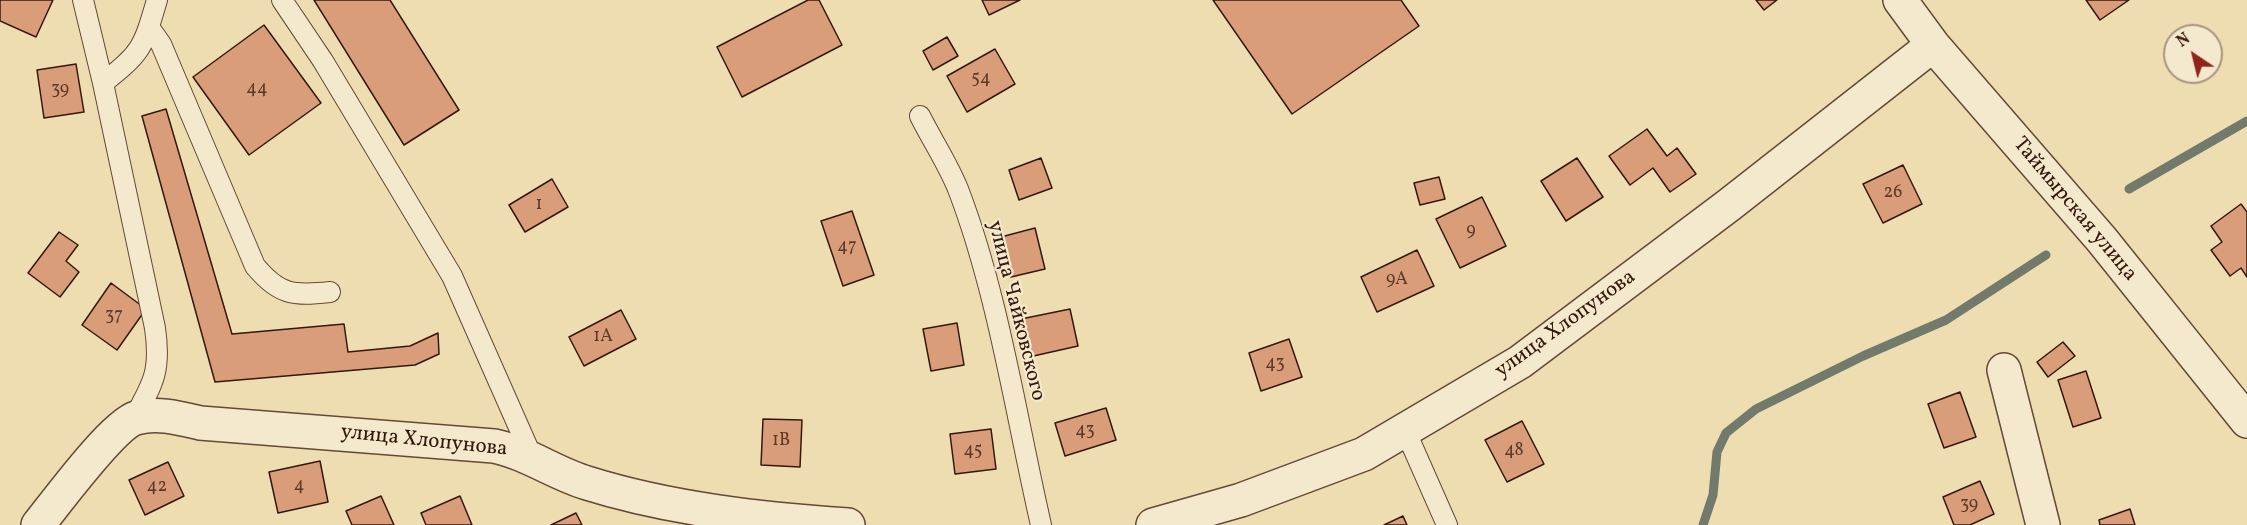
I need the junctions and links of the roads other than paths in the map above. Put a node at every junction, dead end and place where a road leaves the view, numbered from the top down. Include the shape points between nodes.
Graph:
1 (83, 0) edge
2 (157, 0) edge
3 (282, 0) edge
4 (1900, 0) edge
5 (149, 27) junction
6 (1933, 45) junction
7 (103, 83) junction
8 (920, 116) dead end
9 (330, 292) dead end
10 (2004, 370) dead end
11 (134, 418) junction
12 (2247, 421) edge
13 (1406, 432) junction
14 (532, 457) junction
15 (46, 521) edge
16 (848, 525) edge
17 (1041, 525) edge
18 (1154, 525) edge
19 (1447, 525) edge
20 (2043, 525) edge

1 - 7 lane
2 - 5 lane
3 - 14 lane via 452,276
4 - 6 street, Таймырская улица
5 - 7 lane via 135,57
5 - 9 lane via 161,44 255,266 265,279 288,294
6 - 12 street, Таймырская улица via 2102,240
6 - 13 street, улица Хлопунова via 1520,362
7 - 11 lane via 159,357 151,387
8 - 17 lane, улица Чайковского via 957,187 975,239
10 - 20 street
11 - 14 street, улица Хлопунова via 164,415 200,423 494,446
11 - 15 street via 77,475
13 - 18 street, улица Хлопунова via 1320,472
13 - 19 lane
14 - 16 street, улица Хлопунова via 584,482 637,496 789,521

